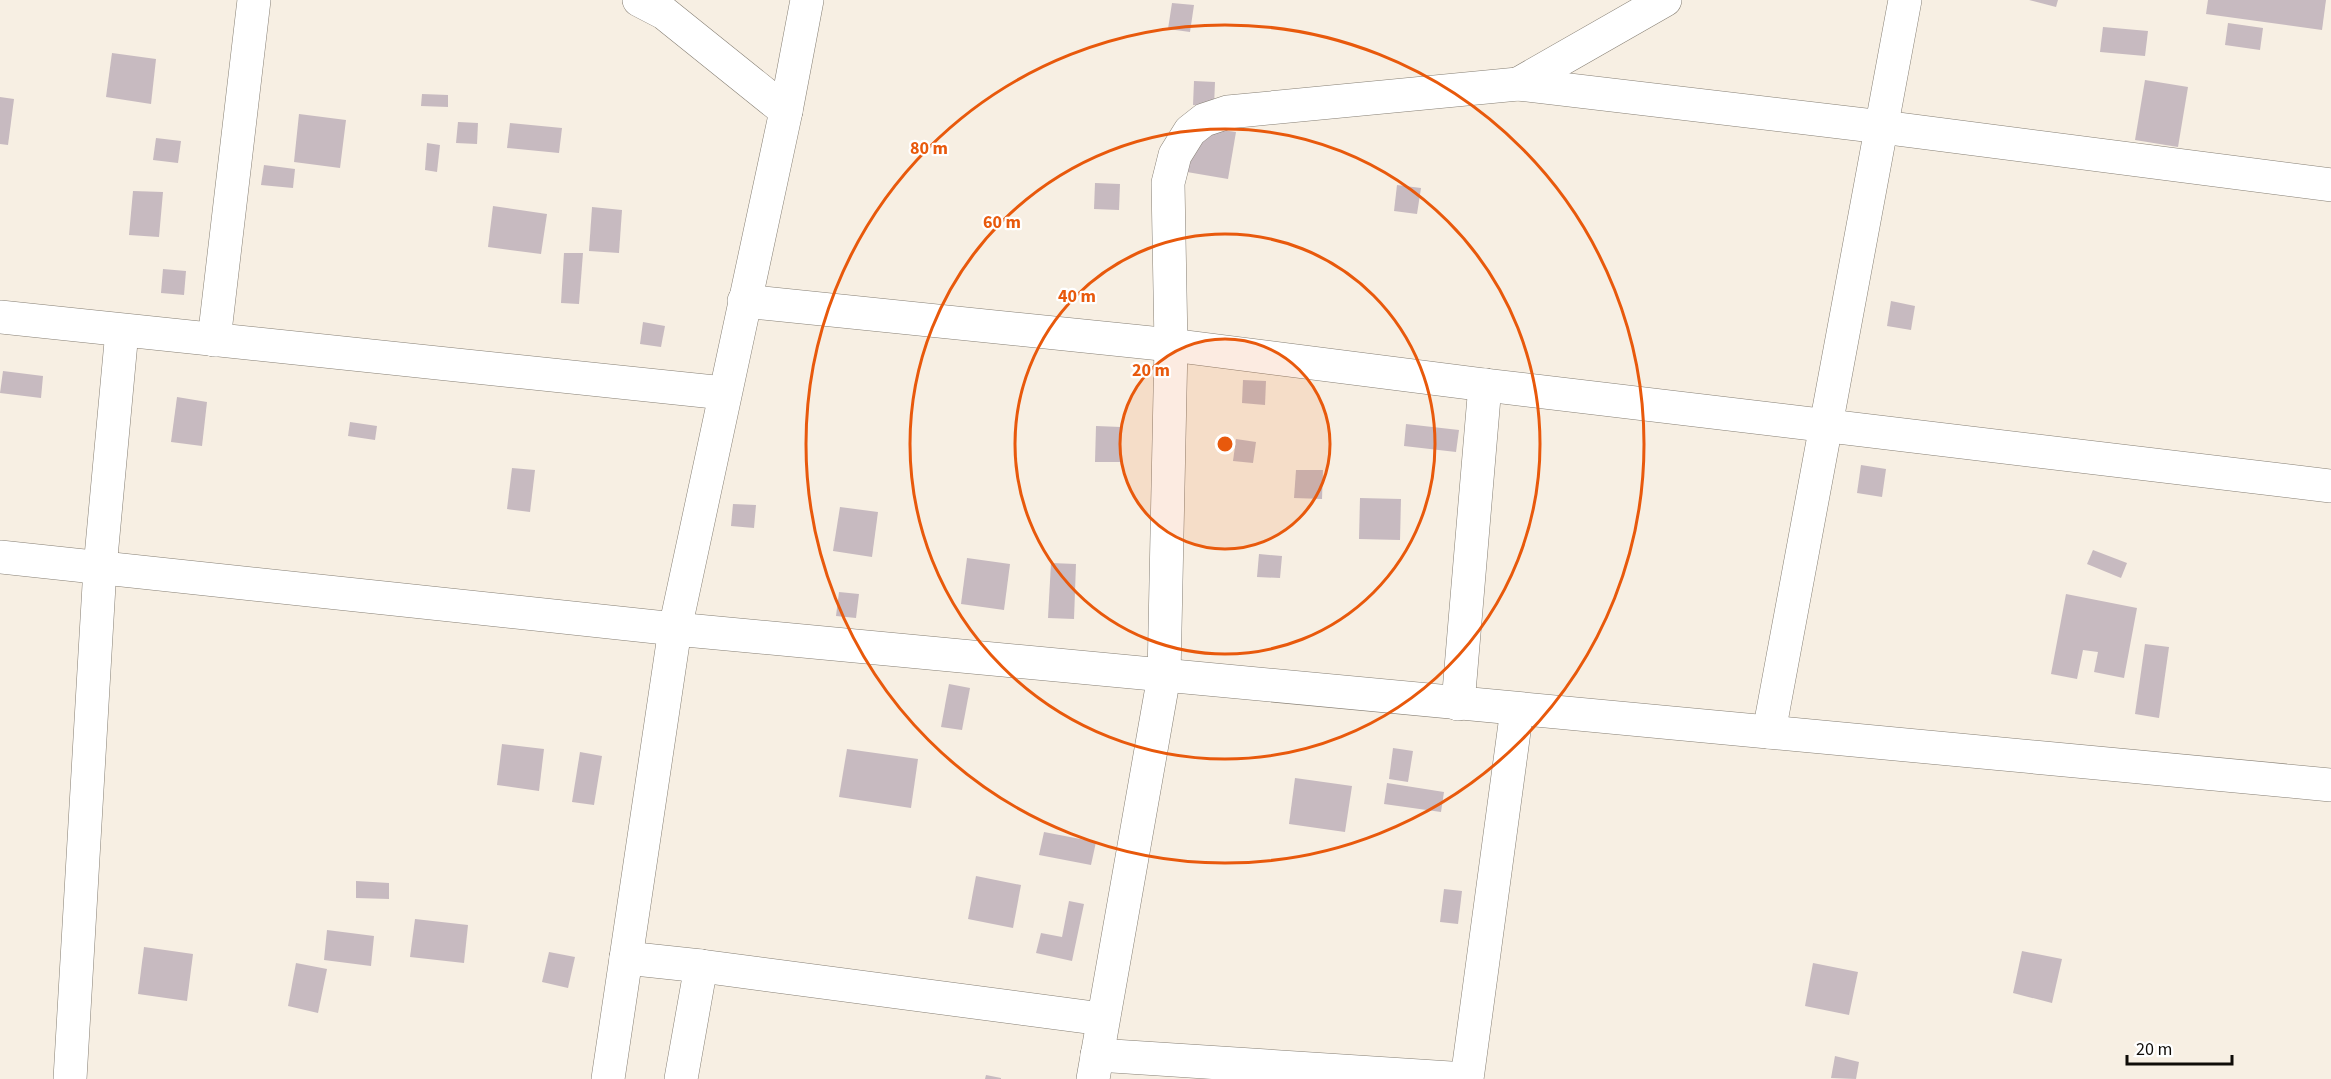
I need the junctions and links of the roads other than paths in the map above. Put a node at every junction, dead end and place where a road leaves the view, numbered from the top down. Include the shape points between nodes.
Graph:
1 (254, 0) edge
2 (639, 0) edge
3 (807, 0) edge
4 (1665, 0) edge
5 (1905, 0) edge
6 (1518, 84) junction
7 (786, 111) junction
8 (1882, 127) junction
9 (2331, 185) edge
10 (744, 301) junction
11 (0, 317) edge
12 (122, 331) junction
13 (214, 340) junction
14 (1171, 345) junction
15 (1485, 385) junction
16 (724, 393) junction
17 (1826, 425) junction
18 (2331, 486) edge
19 (0, 557) edge
20 (100, 568) junction
21 (675, 629) junction
22 (1164, 676) junction
23 (1458, 704) junction
24 (1517, 709) junction
25 (1769, 732) junction
26 (2331, 785) edge
27 (626, 958) junction
28 (701, 966) junction
29 (1102, 1019) junction
30 (1095, 1067) edge
31 (70, 1079) edge
32 (608, 1079) edge
33 (681, 1079) edge
34 (1467, 1079) edge

1 - 13 street
2 - 7 street via 664,13
3 - 7 street
4 - 6 street
5 - 8 street
6 - 8 street
6 - 14 street via 1228,112 1204,120 1190,131 1174,155 1168,183
7 - 10 street
8 - 9 street
8 - 17 street
10 - 14 street
10 - 16 street
11 - 12 street
12 - 13 street
12 - 20 street
13 - 16 street
14 - 15 street
14 - 22 street
15 - 17 street
15 - 23 street
16 - 21 street
17 - 18 street
17 - 25 street
19 - 20 street
20 - 21 street
20 - 31 street
21 - 22 street
21 - 27 street
22 - 23 street
22 - 29 street
23 - 24 street
24 - 25 street
24 - 34 street
25 - 26 street
27 - 28 street
27 - 32 street
28 - 29 street
28 - 33 street
29 - 30 street
30 - 34 street

